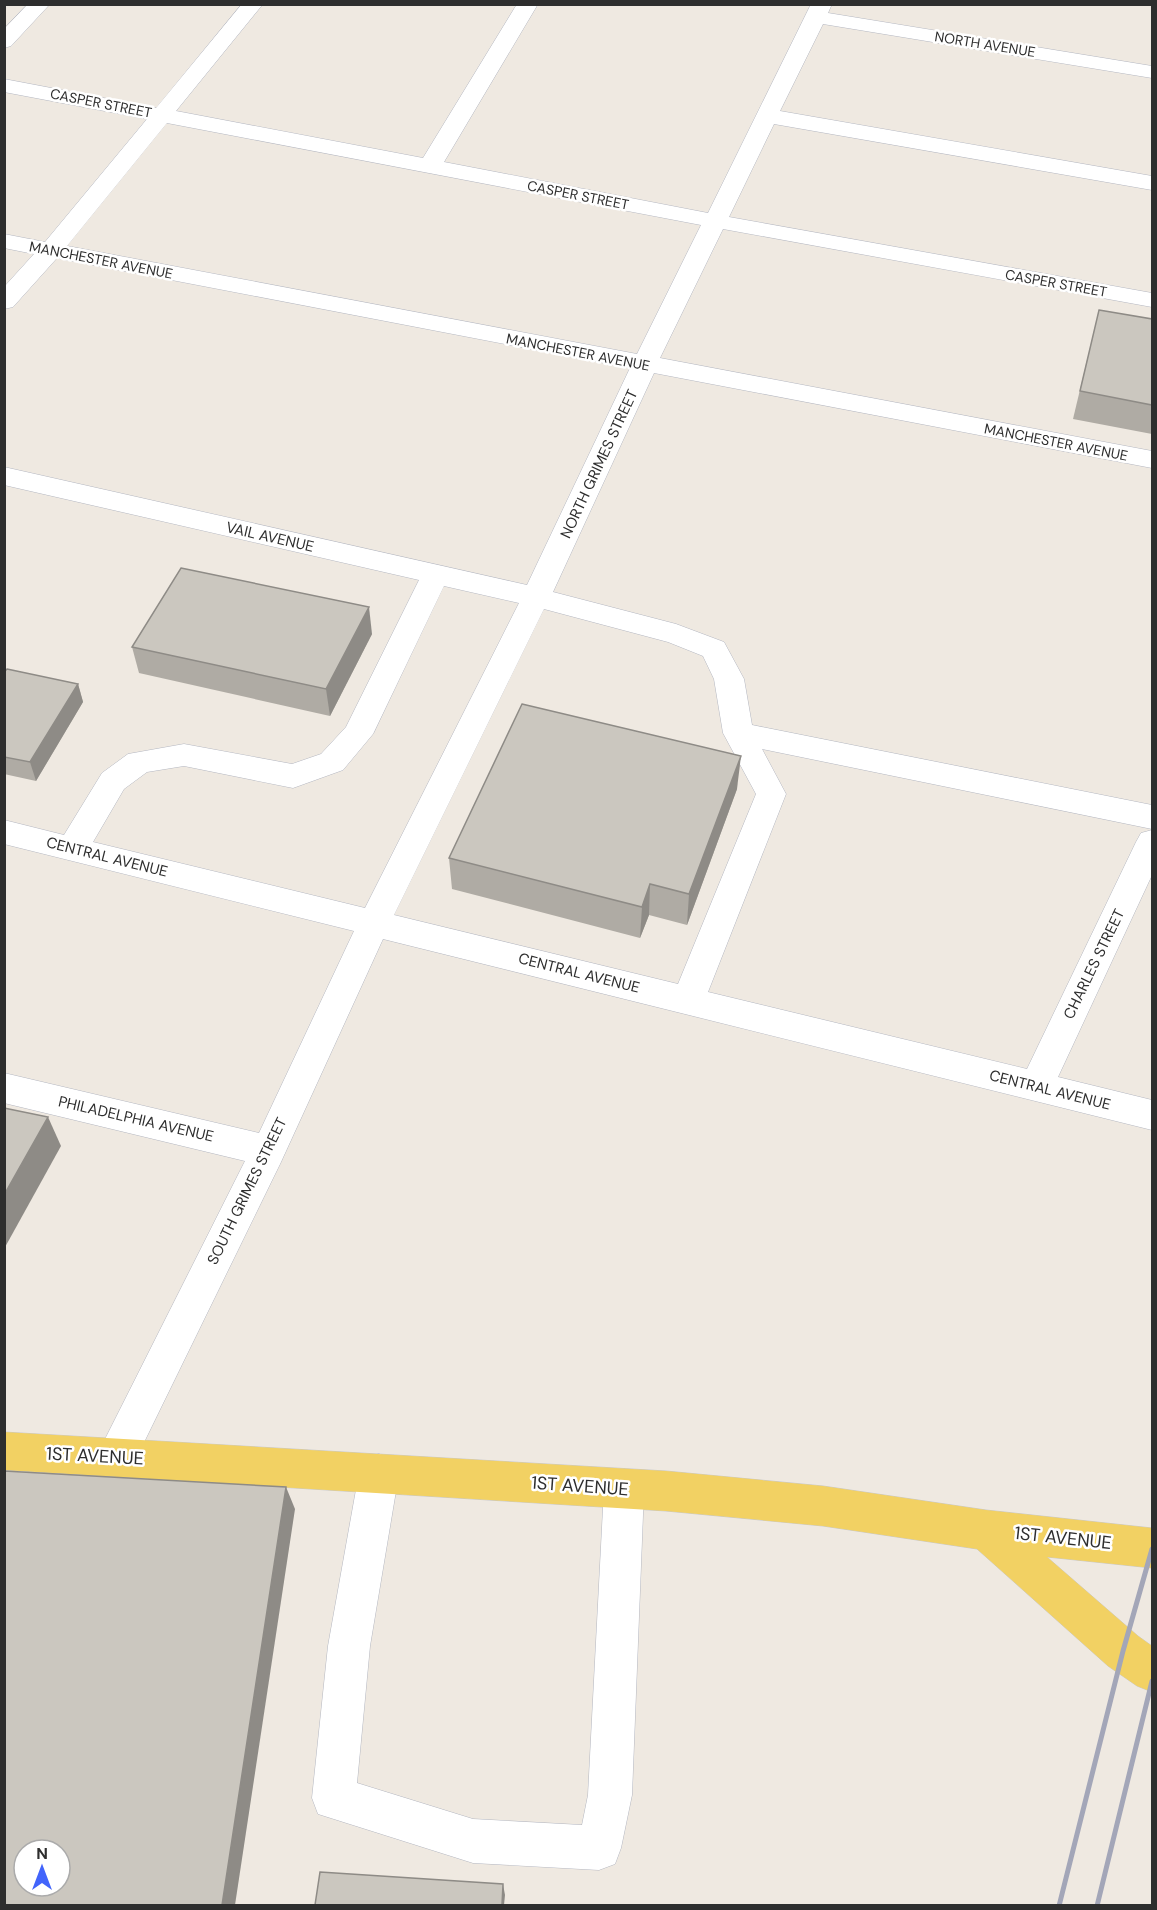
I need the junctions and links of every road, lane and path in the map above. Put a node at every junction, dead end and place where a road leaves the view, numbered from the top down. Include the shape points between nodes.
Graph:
1 (40, 4) edge
2 (253, 4) edge
3 (528, 4) edge
4 (820, 11) edge
5 (4, 42) edge
6 (1152, 72) edge
7 (4, 84) edge
8 (161, 115) junction
9 (768, 116) junction
10 (430, 166) junction
11 (1152, 183) edge
12 (715, 221) junction
13 (4, 241) edge
14 (50, 251) junction
15 (1152, 300) edge
16 (4, 302) edge
17 (645, 364) junction
18 (1152, 460) edge
19 (4, 476) edge
20 (436, 574) junction
21 (536, 597) junction
22 (738, 733) junction
23 (1152, 817) edge
24 (4, 832) edge
25 (1152, 842) edge
26 (72, 849) junction
27 (374, 923) junction
28 (688, 1000) junction
29 (1036, 1086) junction
30 (4, 1088) edge
31 (1152, 1115) edge
32 (268, 1151) junction
33 (4, 1451) edge
34 (116, 1457) junction
35 (379, 1473) junction
36 (624, 1489) junction
37 (986, 1530) junction
38 (1152, 1548) edge
39 (1152, 1671) edge

1 - 5 street
2 - 8 street
3 - 10 street
4 - 6 street, NORTH AVENUE
4 - 9 street, NORTH GRIMES STREET
7 - 8 street, CASPER STREET
8 - 10 street, CASPER STREET
8 - 14 street
9 - 11 street
9 - 12 street, NORTH GRIMES STREET
10 - 12 street, CASPER STREET
12 - 15 street, CASPER STREET
12 - 17 street, NORTH GRIMES STREET
13 - 14 street, MANCHESTER AVENUE
14 - 16 street
14 - 17 street, MANCHESTER AVENUE
17 - 18 street, MANCHESTER AVENUE
17 - 21 street, NORTH GRIMES STREET
19 - 20 street, VAIL AVENUE
20 - 21 street, VAIL AVENUE
20 - 26 street via 358,734 332,762 293,776 184,755 139,762 113,781
21 - 22 street, VAIL AVENUE via 676,634 714,649 729,679
21 - 27 street, NORTH GRIMES STREET
22 - 23 street
22 - 28 street, VAIL AVENUE via 771,794
24 - 26 street, CENTRAL AVENUE
25 - 29 street, CHARLES STREET
26 - 27 street, CENTRAL AVENUE
27 - 28 street, CENTRAL AVENUE
27 - 32 street, SOUTH GRIMES STREET
28 - 29 street, CENTRAL AVENUE
29 - 31 street, CENTRAL AVENUE
30 - 32 street, PHILADELPHIA AVENUE
32 - 34 street, SOUTH GRIMES STREET
33 - 34 main road, 1ST AVENUE
34 - 35 main road, 1ST AVENUE
35 - 36 main road, 1ST AVENUE
35 - 36 street via 349,1646 334,1798 473,1841 599,1848 610,1795
36 - 37 main road, 1ST AVENUE via 823,1506
37 - 38 main road, 1ST AVENUE
37 - 39 main road via 1123,1651

